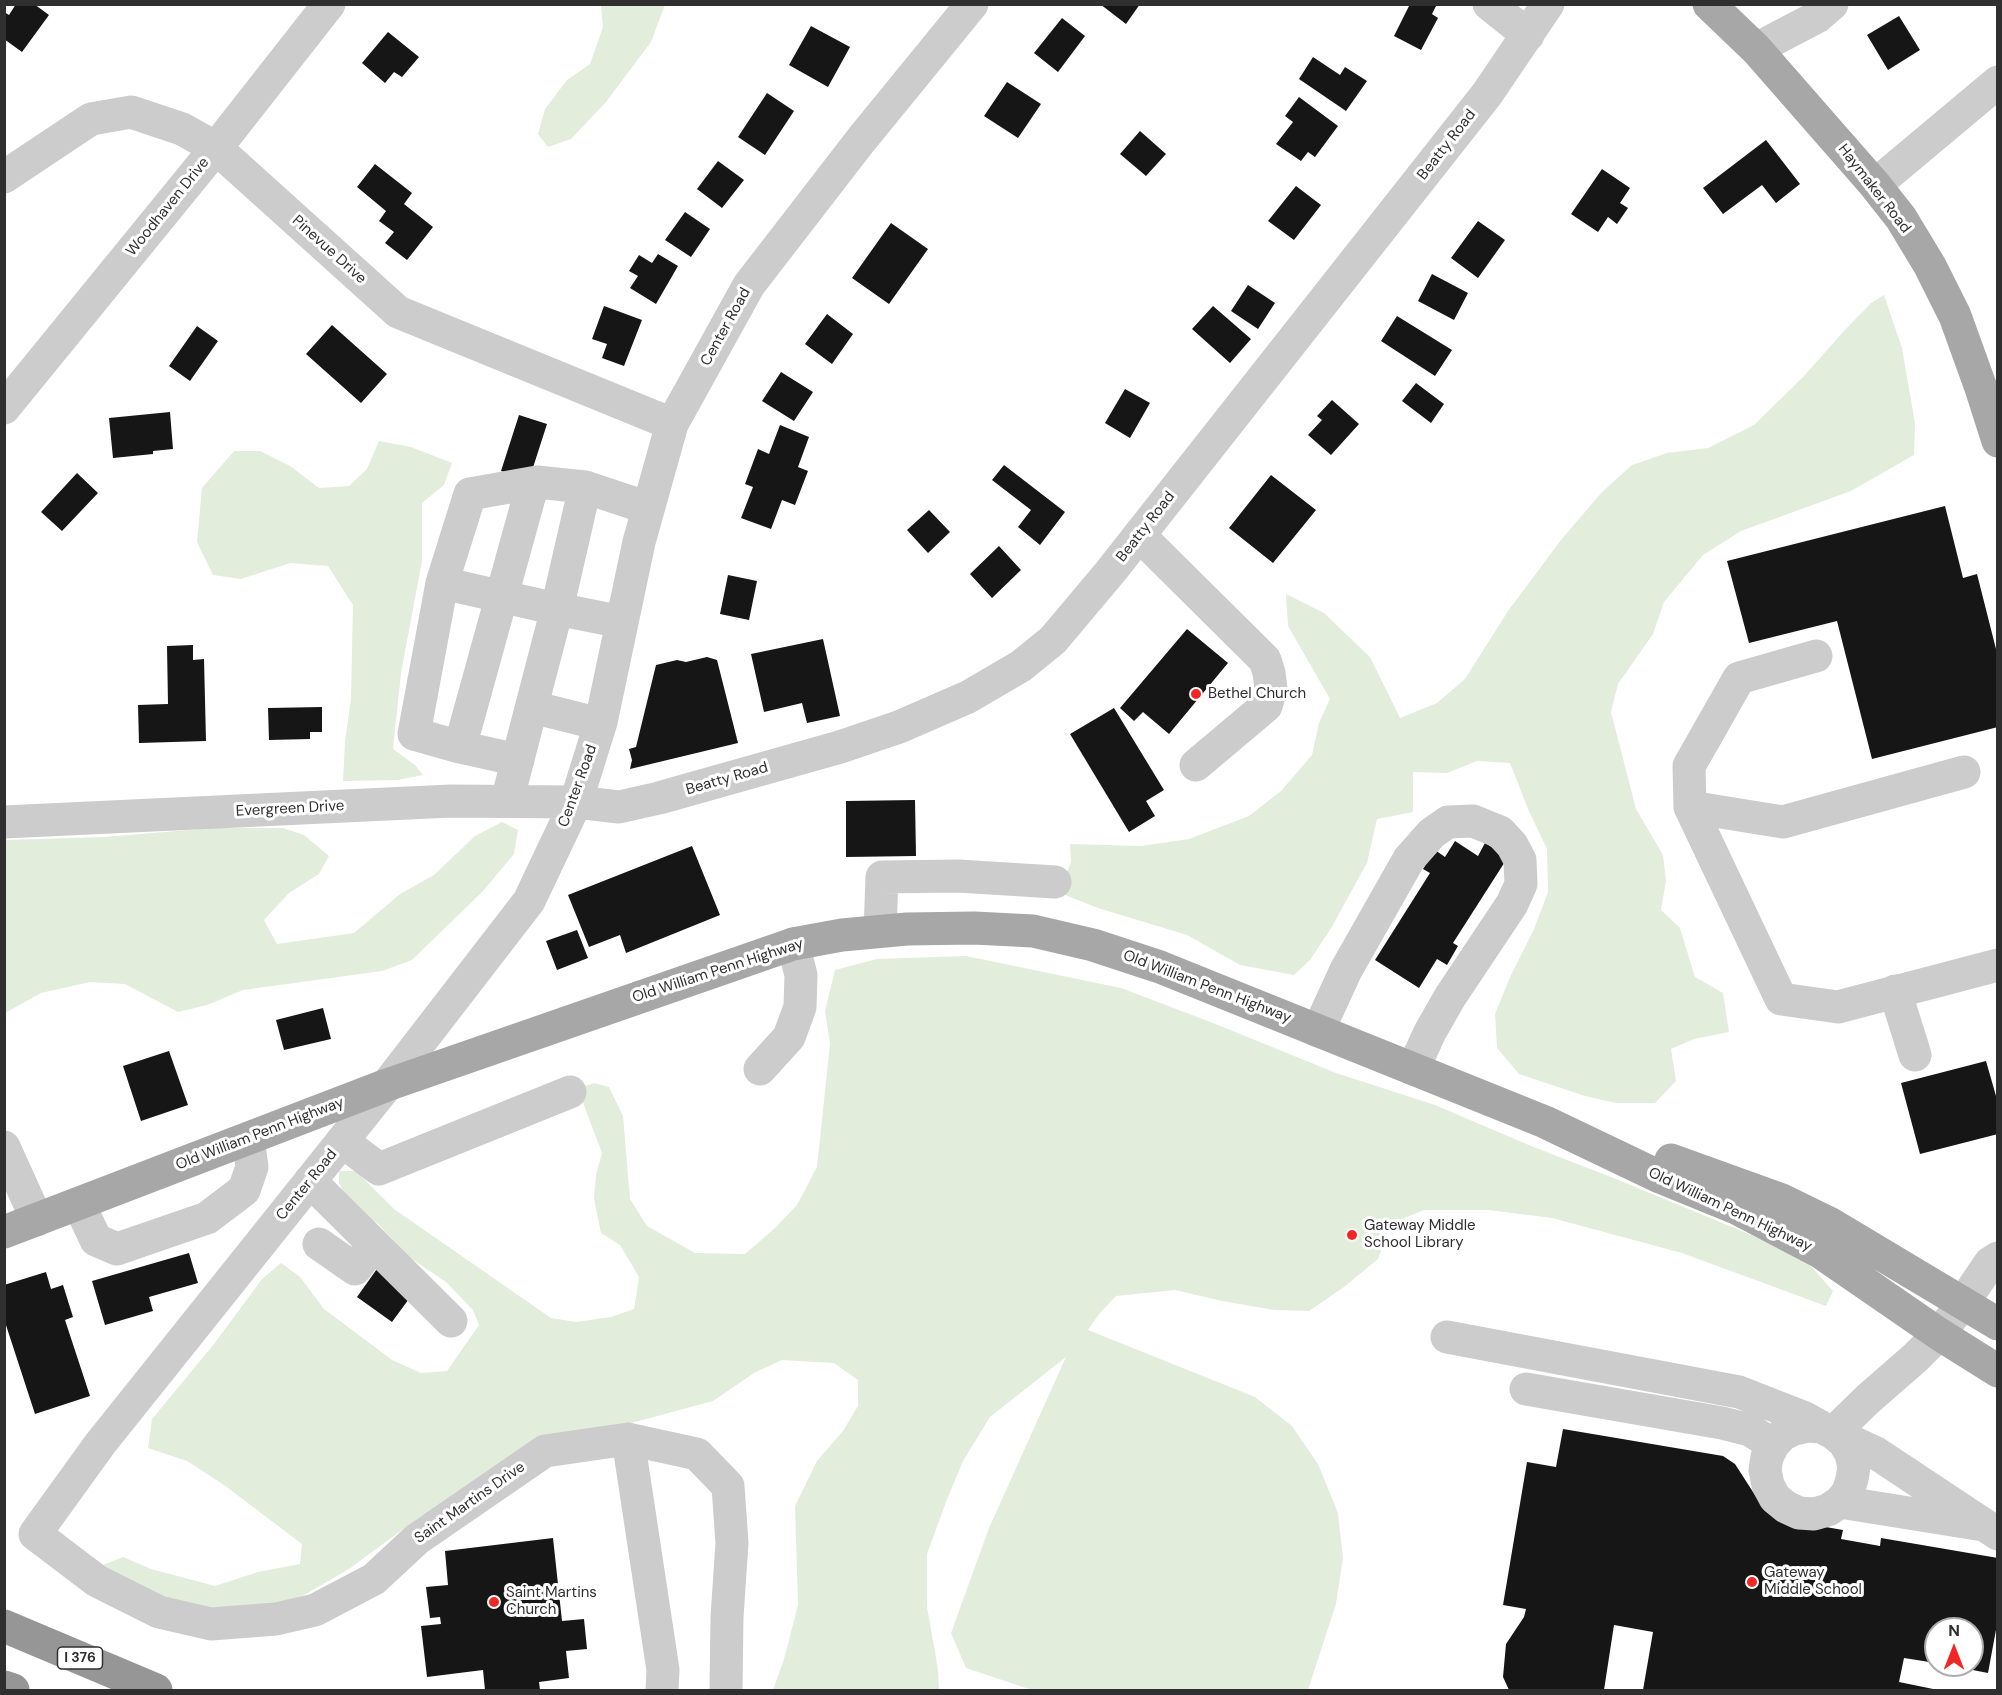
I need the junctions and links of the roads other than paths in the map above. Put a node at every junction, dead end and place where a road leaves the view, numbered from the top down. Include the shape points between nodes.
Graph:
1 (329, 4) edge
2 (972, 4) edge
3 (1489, 4) edge
4 (1548, 4) edge
5 (1709, 4) edge
6 (1832, 4) edge
7 (1528, 35) junction
8 (1756, 49) junction
9 (1998, 82) edge
10 (216, 148) junction
11 (4, 177) edge
12 (1875, 185) junction
13 (4, 408) edge
14 (672, 424) junction
15 (1998, 441) edge
16 (533, 483) junction
17 (585, 487) junction
18 (648, 508) junction
19 (1139, 535) junction
20 (442, 583) junction
21 (501, 596) junction
22 (557, 609) junction
23 (622, 622) junction
24 (1816, 656) dead end
25 (532, 707) junction
26 (600, 724) junction
27 (460, 747) junction
28 (518, 760) junction
29 (1196, 765) dead end
30 (1964, 772) dead end
31 (507, 801) junction
32 (576, 802) junction
33 (1690, 807) junction
34 (4, 822) edge
35 (1055, 882) dead end
36 (880, 931) junction
37 (793, 944) junction
38 (1998, 965) edge
39 (1896, 991) junction
40 (1318, 1031) junction
41 (1915, 1055) dead end
42 (760, 1069) dead end
43 (1413, 1069) junction
44 (387, 1085) junction
45 (570, 1092) dead end
46 (1545, 1122) junction
47 (248, 1139) junction
48 (342, 1142) junction
49 (4, 1147) edge
50 (310, 1181) junction
51 (79, 1204) junction
52 (37, 1220) junction
53 (4, 1232) edge
54 (320, 1244) dead end
55 (374, 1245) junction
56 (1998, 1258) edge
57 (1963, 1303) junction
58 (451, 1321) dead end
59 (1998, 1324) edge
60 (1939, 1334) junction
61 (1448, 1337) dead end
62 (1998, 1371) edge
63 (1526, 1389) dead end
64 (1739, 1392) junction
65 (1734, 1426) junction
66 (1827, 1430) junction
67 (628, 1439) junction
68 (1773, 1445) junction
69 (1840, 1502) junction
70 (1992, 1530) edge
71 (35, 1534) joint
72 (4, 1626) edge
73 (4, 1687) edge
74 (13, 1690) edge
75 (156, 1690) edge
76 (662, 1690) edge
77 (726, 1690) edge

1 - 10 street, Woodhaven Drive
2 - 14 street, Center Road via 749,285
3 - 7 street
4 - 7 street, Beatty Road
5 - 8 main road, Haymaker Road
6 - 8 street via 1817,17
7 - 19 street, Beatty Road via 1487,94
8 - 12 main road, Haymaker Road
9 - 12 street
10 - 11 street, Pinevue Drive via 182,129 132,112 91,119
10 - 13 street, Woodhaven Drive
10 - 14 street, Pinevue Drive via 398,312
12 - 15 main road, Haymaker Road via 1901,218 1955,316
14 - 18 street, Center Road
16 - 17 street
16 - 20 street via 470,494
16 - 21 street
17 - 18 street
17 - 22 street
18 - 23 street, Center Road
19 - 29 street via 1265,660 1269,673 1271,689 1266,706
19 - 32 street, Beatty Road via 1053,640 1021,666 968,697 840,747 659,798 619,807
20 - 21 street
20 - 27 street via 414,734
21 - 22 street
21 - 27 street
22 - 23 street
22 - 25 street
23 - 26 street, Center Road
24 - 33 street via 1739,678 1689,766
25 - 26 street
25 - 28 street
26 - 32 street, Center Road
27 - 28 street
28 - 31 street
30 - 33 street via 1783,822
31 - 32 street, Evergreen Drive
31 - 34 street, Evergreen Drive
32 - 44 street, Center Road via 530,901
33 - 39 street via 1781,999 1838,1006
35 - 36 street via 958,876 882,877
36 - 37 main road, Old William Penn Highway
36 - 40 main road, Old William Penn Highway via 1033,931 1160,967
37 - 42 street via 801,975 800,1006 789,1037
37 - 44 main road, Old William Penn Highway
38 - 39 street
39 - 41 street
40 - 43 main road, Old William Penn Highway
40 - 43 street via 1346,970 1409,859 1431,833 1448,822 1473,821 1500,832 1512,845 1520,860 1521,884 1512,904 1450,997
43 - 46 main road, Old William Penn Highway
44 - 47 main road, Old William Penn Highway
44 - 48 street, Center Road
45 - 48 street via 380,1169
46 - 57 main road, Old William Penn Highway via 1668,1158 1782,1200 1830,1223
46 - 60 main road, Old William Penn Highway via 1736,1208 1812,1247
47 - 51 main road, Old William Penn Highway
47 - 51 street via 252,1167 244,1190 207,1218 117,1249 96,1240
48 - 50 street, Center Road
49 - 52 street
50 - 55 street
50 - 71 street, Center Road via 100,1444
51 - 52 main road, Old William Penn Highway
52 - 53 main road, Old William Penn Highway
54 - 55 street via 355,1269
55 - 58 street
56 - 57 street via 1990,1263
57 - 59 main road, Old William Penn Highway
57 - 60 street
60 - 62 main road, Old William Penn Highway
60 - 66 street via 1868,1399
61 - 64 street
63 - 65 street
64 - 65 street
64 - 66 street
65 - 68 street via 1750,1430
66 - 68 street via 1794,1428
66 - 69 street via 1844,1442 1854,1467 1848,1492
66 - 70 street via 1876,1453
67 - 71 street, Saint Martins Drive via 545,1451 417,1539 374,1579 315,1610 276,1619 211,1624 159,1612 97,1581
67 - 76 street via 663,1670
67 - 77 street, Saint Martins Drive via 697,1454 728,1486 732,1543
68 - 69 street via 1766,1464 1768,1485 1775,1498 1799,1513 1814,1514
69 - 70 street
72 - 75 highway, I 376
73 - 74 highway

